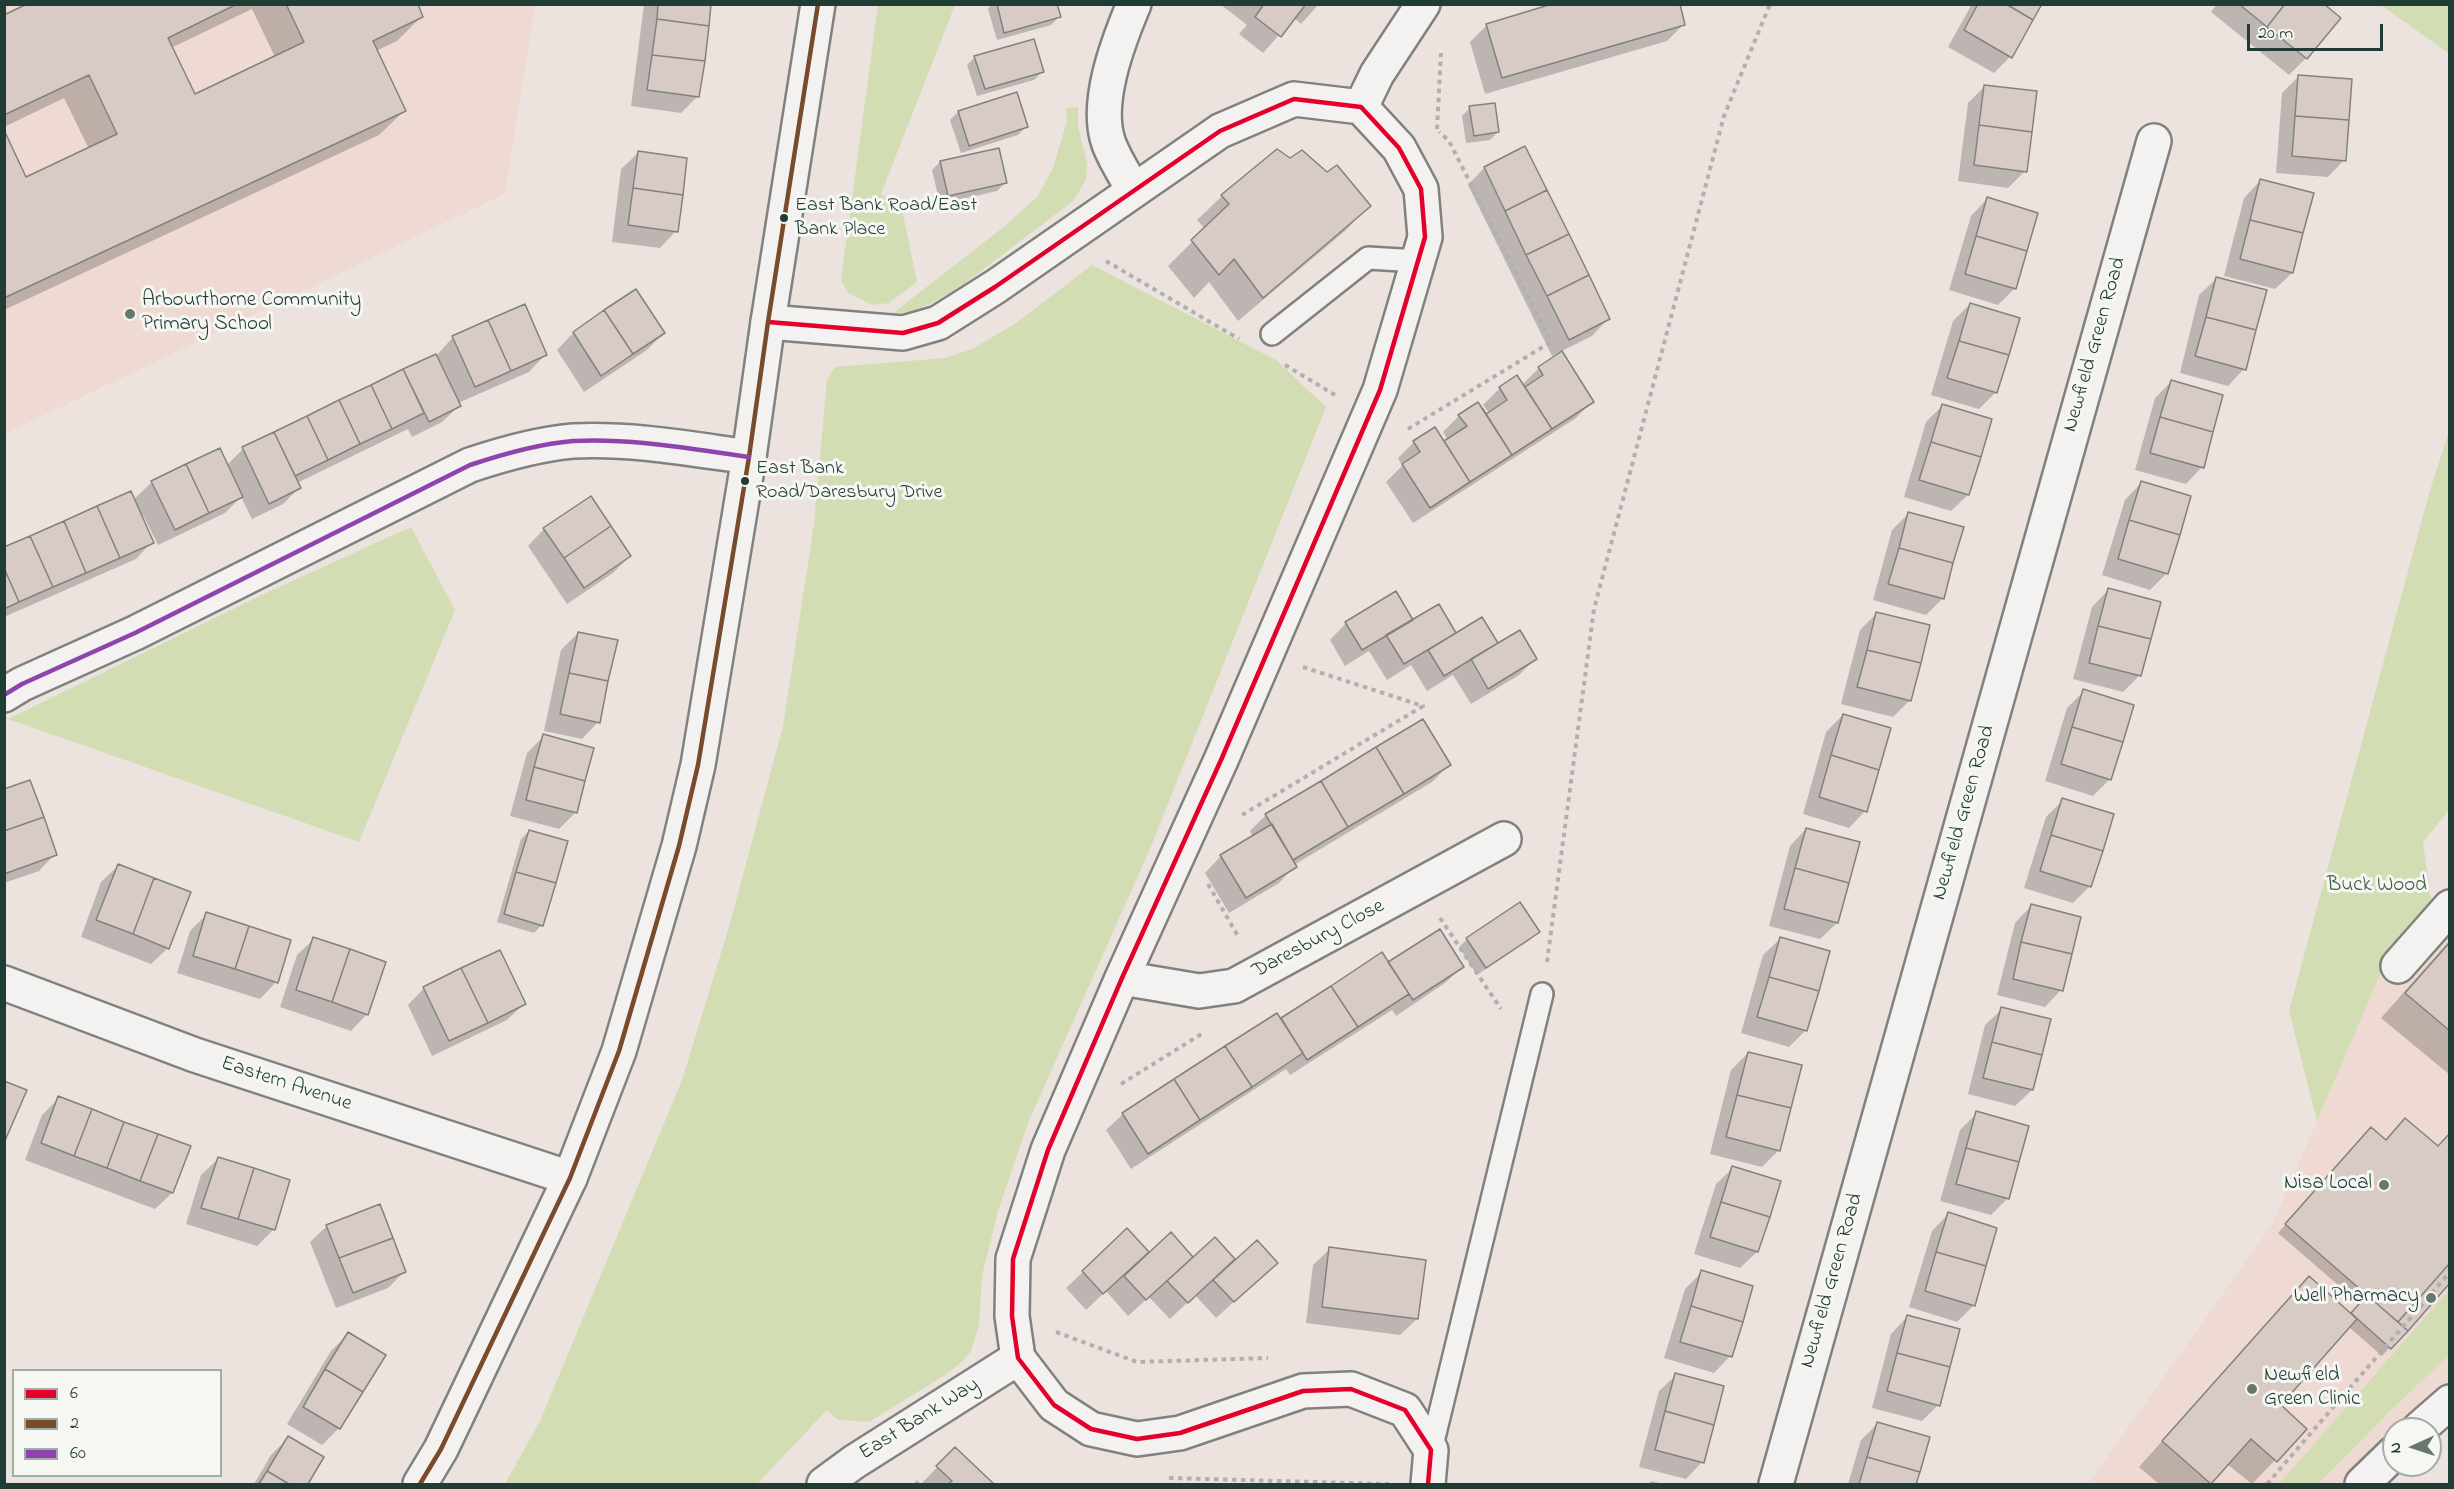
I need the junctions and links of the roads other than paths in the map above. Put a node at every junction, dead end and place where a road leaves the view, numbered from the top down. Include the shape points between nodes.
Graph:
1 (818, 4) edge
2 (1134, 4) edge
3 (1423, 4) edge
4 (1361, 107) junction
5 (2154, 141) dead end
6 (1133, 189) junction
7 (1418, 261) junction
8 (768, 322) junction
9 (1272, 334) dead end
10 (749, 457) junction
11 (4, 695) edge
12 (1504, 839) dead end
13 (2450, 907) edge
14 (2398, 966) dead end
15 (1122, 978) junction
16 (4, 982) edge
17 (1542, 994) road end
18 (570, 1178) junction
19 (1018, 1358) junction
20 (2450, 1402) edge
21 (2433, 1417) edge
22 (1431, 1450) junction
23 (2382, 1465) edge
24 (420, 1485) edge
25 (824, 1485) edge
26 (1428, 1485) edge
27 (1776, 1485) edge
28 (2362, 1485) edge

1 - 8 street
2 - 6 street via 1115,59 1105,119 1108,143
3 - 4 street via 1377,74
4 - 6 street via 1294,99 1220,131
4 - 7 street via 1399,148 1421,189 1425,237
5 - 27 street, Newfield Green Road
6 - 8 street via 938,323 903,333
7 - 9 lane via 1368,258
7 - 15 street via 1380,390
8 - 10 street
10 - 11 street via 663,445 585,442 506,453 470,465
10 - 18 street via 698,765 679,846 619,1051
12 - 15 street, Daresbury Close via 1234,986 1199,991
13 - 14 street
15 - 19 street via 1048,1150 1013,1259 1012,1316
16 - 18 street, Eastern Avenue via 195,1055
17 - 22 lane
18 - 24 street via 441,1449
19 - 22 street via 1054,1405 1091,1429 1137,1439 1180,1434 1303,1392 1351,1389 1405,1410
19 - 25 street, East Bank Way
20 - 21 street
22 - 26 street
23 - 28 street

